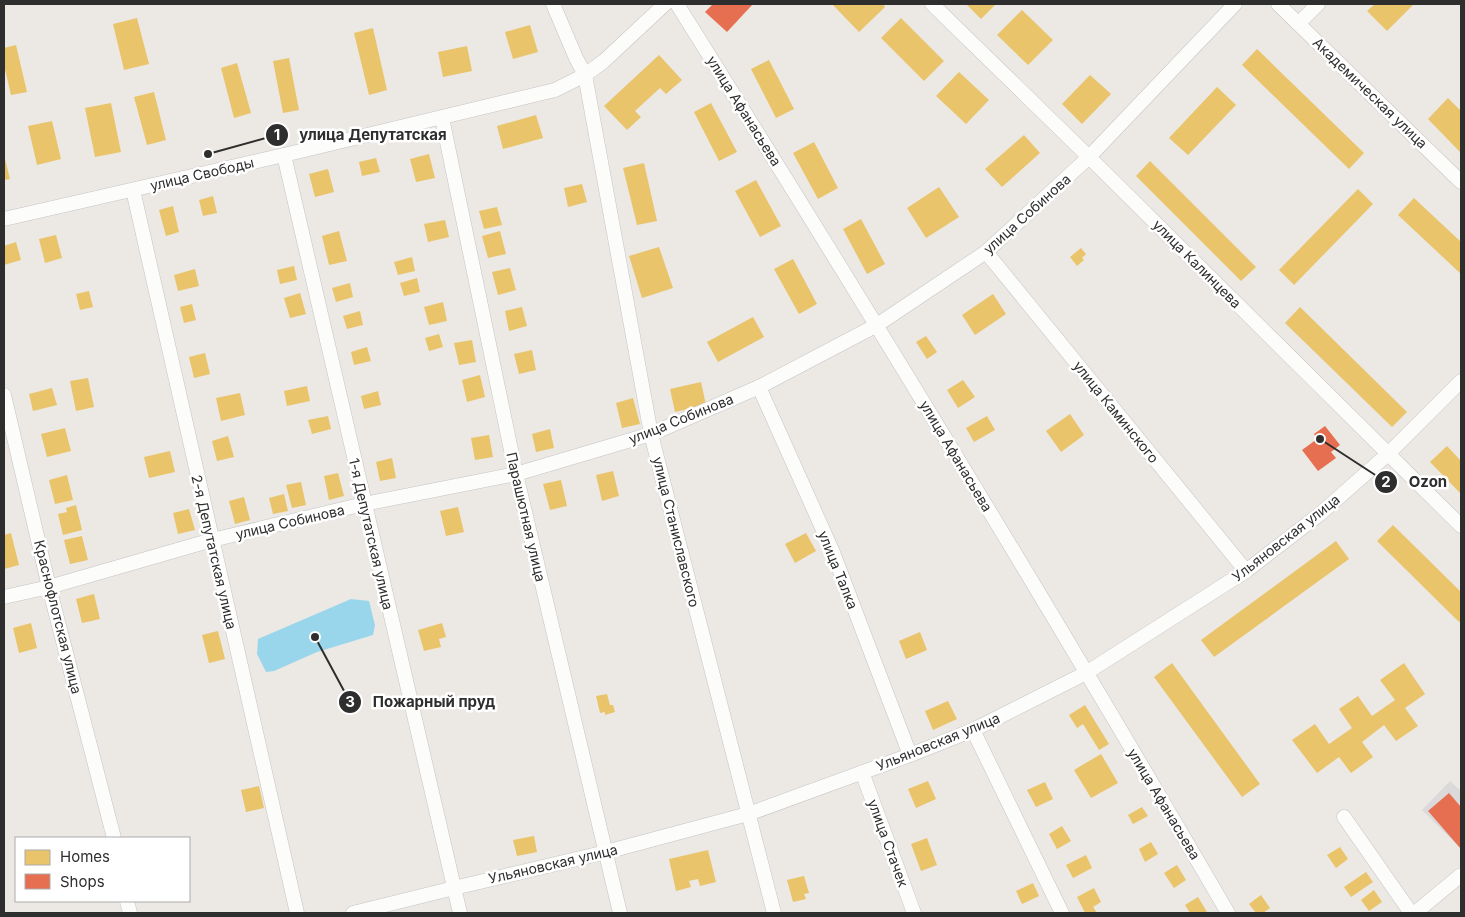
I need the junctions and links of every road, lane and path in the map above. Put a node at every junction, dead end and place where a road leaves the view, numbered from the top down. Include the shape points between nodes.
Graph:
1 (553, 4) edge
2 (666, 4) edge
3 (677, 4) edge
4 (932, 4) edge
5 (1235, 4) edge
6 (1278, 4) edge
7 (1318, 4) edge
8 (1299, 24) junction
9 (585, 75) junction
10 (442, 118) junction
11 (284, 155) junction
12 (1089, 156) junction
13 (1461, 182) edge
14 (133, 190) junction
15 (4, 219) edge
16 (986, 252) junction
17 (877, 325) junction
18 (1461, 381) edge
19 (759, 387) junction
20 (4, 395) edge
21 (651, 434) junction
22 (1389, 454) junction
23 (516, 474) junction
24 (364, 504) junction
25 (1461, 526) edge
26 (212, 540) junction
27 (1246, 571) junction
28 (50, 587) junction
29 (4, 597) edge
30 (1086, 672) junction
31 (973, 730) junction
32 (910, 755) junction
33 (862, 772) junction
34 (748, 814) junction
35 (1344, 818) dead end
36 (114, 837) edge
37 (606, 852) junction
38 (1461, 875) edge
39 (454, 888) junction
40 (297, 913) edge
41 (353, 913) edge
42 (460, 913) edge
43 (620, 913) edge
44 (774, 913) edge
45 (914, 913) edge
46 (1062, 913) edge
47 (1228, 913) edge
48 (1410, 913) edge
49 (1416, 913) edge

1 - 9 street, улица Станиславского
2 - 9 street, улица Свободы
3 - 17 street, улица Афанасьева
4 - 12 street, улица Калинцева
5 - 12 street, улица Собинова
6 - 8 street, Академическая улица
7 - 8 street
8 - 13 street, Академическая улица
9 - 10 street, улица Свободы via 555,90
9 - 21 street, улица Станиславского
10 - 11 street, улица Свободы
10 - 23 street, Парашютная улица
11 - 14 street, улица Свободы
11 - 24 street, 1-я Депутатская улица
12 - 16 street, улица Собинова
12 - 22 street, улица Калинцева
14 - 15 street, улица Свободы
14 - 26 street, 2-я Депутатская улица
16 - 17 street, улица Собинова
16 - 27 street, улица Каминского
17 - 19 street, улица Собинова
17 - 30 street, улица Афанасьева
18 - 22 street, Ульяновская улица
19 - 21 street, улица Собинова
19 - 32 street, улица Талка via 832,550
20 - 28 street, Краснофлотская улица
21 - 23 street, улица Собинова
21 - 34 street, улица Станиславского
22 - 25 street, улица Калинцева
22 - 27 street, Ульяновская улица via 1320,514
23 - 24 street, улица Собинова
23 - 37 street, Парашютная улица
24 - 26 street, улица Собинова
24 - 39 street, 1-я Депутатская улица
26 - 28 street, улица Собинова
26 - 40 street, 2-я Депутатская улица
27 - 30 street, Ульяновская улица
28 - 29 street, улица Собинова
28 - 36 street, Краснофлотская улица
30 - 31 street, Ульяновская улица
30 - 47 street, улица Афанасьева
31 - 32 street, Ульяновская улица
31 - 46 street
32 - 33 street, Ульяновская улица
33 - 34 street, Ульяновская улица
33 - 45 street, улица Стачек
34 - 37 street, Ульяновская улица
34 - 44 street, улица Станиславского
35 - 48 street
37 - 39 street, Ульяновская улица
37 - 43 street, Парашютная улица
38 - 49 street
39 - 41 street, Ульяновская улица
39 - 42 street, 1-я Депутатская улица

